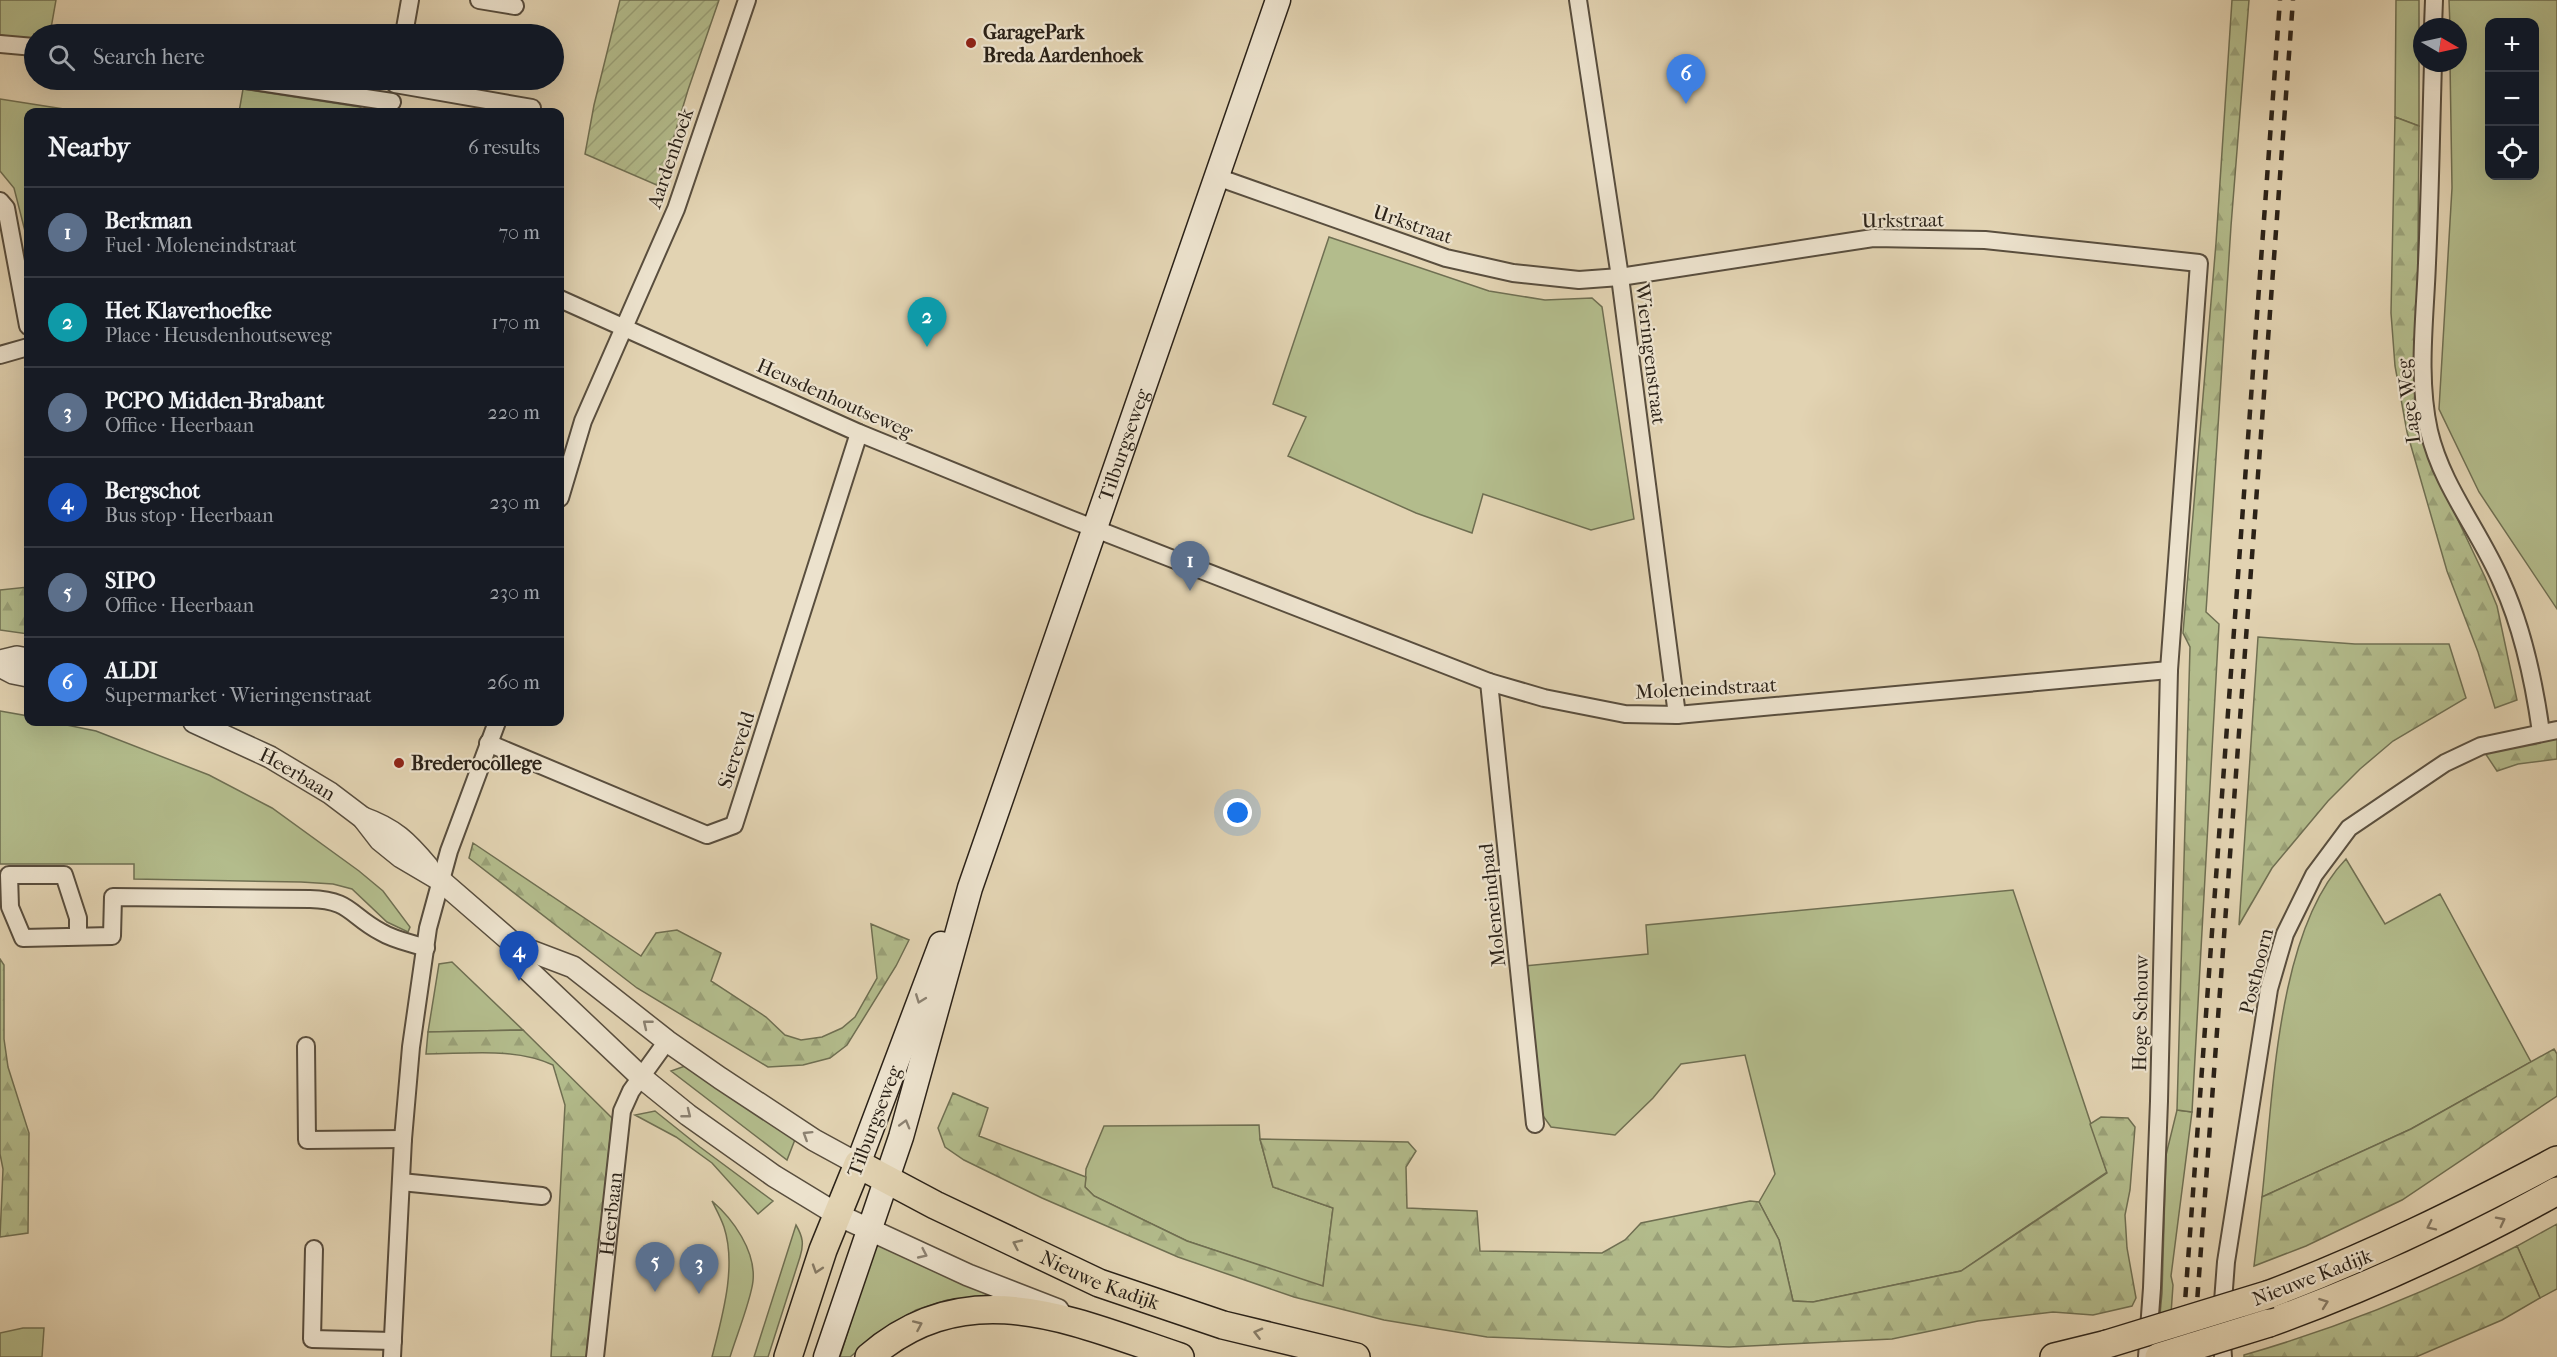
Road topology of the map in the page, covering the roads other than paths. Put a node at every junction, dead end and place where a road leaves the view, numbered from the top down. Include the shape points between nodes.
1 (410, 0) edge
2 (479, 0) edge
3 (747, 0) edge
4 (1278, 0) edge
5 (1578, 0) edge
6 (2434, 0) edge
7 (514, 6) dead end
8 (2433, 18) edge
9 (406, 24) edge
10 (0, 44) edge
11 (24, 46) edge
12 (2433, 72) edge
13 (300, 90) edge
14 (394, 90) edge
15 (437, 90) edge
16 (391, 107) edge
17 (532, 108) dead end
18 (1217, 177) junction
19 (0, 201) edge
20 (1620, 277) junction
21 (564, 301) edge
22 (24, 305) edge
23 (624, 327) junction
24 (24, 348) edge
25 (0, 355) edge
26 (859, 433) junction
27 (564, 485) edge
28 (1096, 530) junction
29 (24, 658) edge
30 (0, 661) edge
31 (0, 666) edge
32 (2169, 670) junction
33 (24, 675) edge
34 (1489, 682) junction
35 (1677, 715) junction
36 (203, 726) edge
37 (495, 726) edge
38 (2549, 731) edge
39 (488, 743) junction
40 (440, 880) junction
41 (970, 888) junction
42 (78, 936) junction
43 (515, 945) junction
44 (426, 948) junction
45 (667, 1041) junction
46 (306, 1046) dead end
47 (641, 1077) junction
48 (1535, 1124) dead end
49 (403, 1139) junction
50 (2557, 1160) edge
51 (858, 1164) junction
52 (888, 1180) junction
53 (401, 1182) junction
54 (2557, 1191) edge
55 (542, 1196) dead end
56 (838, 1215) junction
57 (870, 1229) junction
58 (314, 1249) dead end
59 (1100, 1328) junction
60 (392, 1349) edge
61 (595, 1357) edge
62 (788, 1357) edge
63 (826, 1357) edge
64 (869, 1357) edge
65 (1180, 1357) edge
66 (1356, 1357) edge
67 (2054, 1357) edge
68 (2146, 1357) edge
69 (2159, 1357) edge
70 (2223, 1357) edge

1 - 9 street
2 - 7 street
3 - 23 street, Aardenhoek via 676,208
4 - 18 main road, Tilburgseweg
5 - 20 street, Wieringenstraat
6 - 8 street
10 - 11 street
12 - 38 street, Lage Weg via 2422,372 2429,431 2444,475 2502,583
13 - 16 street
14 - 16 street
15 - 17 street
18 - 20 street, Urkstraat via 1446,258 1513,273 1579,280
18 - 28 main road, Tilburgseweg
19 - 22 street via 6,208
20 - 32 street, Urkstraat via 1872,238 1985,240 2199,263
20 - 35 street, Wieringenstraat
21 - 23 street, Heusdenhoutseweg
23 - 26 street, Heusdenhoutseweg
23 - 27 street, Aardenhoek via 583,421
24 - 25 street
26 - 28 street, Heusdenhoutseweg
26 - 39 street, Siereveld via 734,825 707,835
28 - 34 street, Moleneindstraat
28 - 41 main road, Tilburgseweg
29 - 30 street
31 - 33 street
32 - 35 street, Moleneindstraat
32 - 68 street, Hoge Schouw via 2158,1124
34 - 35 street, Moleneindstraat via 1544,698 1626,714
34 - 48 street, Moleneindpad
36 - 40 street, Heerbaan via 270,757 330,793 363,818 380,840 401,857
37 - 39 street
38 - 70 street, Posthoorn via 2481,746 2445,762 2349,828 2314,875 2284,934 2269,989 2226,1262
39 - 40 street
40 - 43 street, Heerbaan
40 - 44 street
41 -> 51 main road, Tilburgseweg via 941,943
52 -> 41 main road, Tilburgseweg
42 - 42 street via 78,918 64,875 9,875 10,907 23,938
42 - 44 street via 112,936 113,897 327,899 342,903 383,934
45 -> 43 street, Heerbaan via 573,967
43 - 47 street, Heerbaan via 527,969
44 - 49 street via 411,1047
45 - 47 street, Heerbaan
51 -> 45 street, Heerbaan via 767,1110
46 - 49 street via 307,1140
47 -> 56 street, Heerbaan via 774,1176
47 - 61 street, Heerbaan via 622,1111
49 - 53 street
50 -> 67 main road, Nieuwe Kadijk, bridge via 2442,1221 2270,1294
51 - 52 main road, Nieuwe Kadijk
51 - 56 main road, Tilburgseweg
52 - 57 main road, Tilburgseweg
66 -> 52 main road, Nieuwe Kadijk via 1223,1325 1099,1283
53 - 55 street
53 - 60 street
69 -> 54 main road, Nieuwe Kadijk, bridge via 2340,1297 2415,1264
56 - 57 street
56 -> 62 main road, Tilburgseweg
57 -> 59 street via 968,1275
57 - 63 main road, Tilburgseweg
58 - 60 street via 312,1339
64 -> 59 main road via 916,1325 945,1314 976,1309 1019,1310
59 - 65 main road

